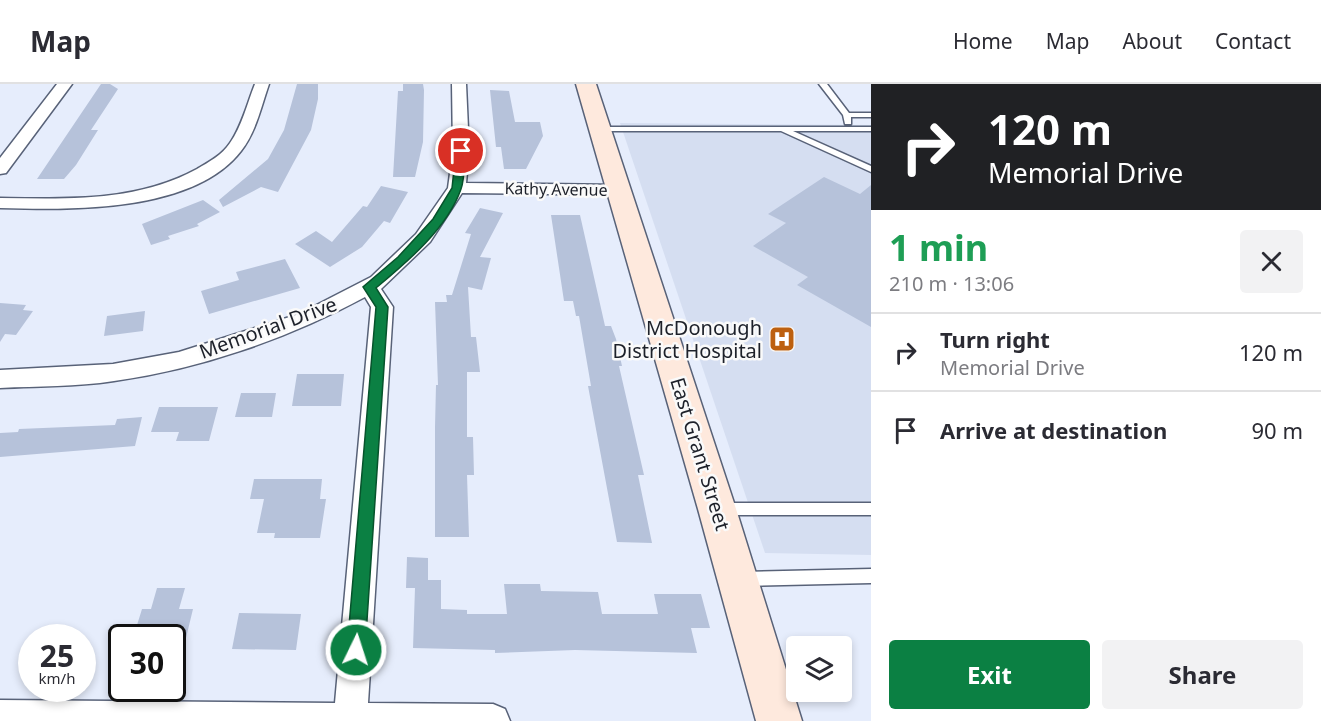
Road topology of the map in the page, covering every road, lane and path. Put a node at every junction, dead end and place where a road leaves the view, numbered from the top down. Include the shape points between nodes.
1 (65, 84) edge
2 (261, 84) edge
3 (459, 84) edge
4 (586, 84) edge
5 (823, 84) edge
6 (846, 115) junction
7 (871, 115) edge
8 (599, 129) junction
9 (781, 129) junction
10 (850, 129) junction
11 (871, 129) edge
12 (0, 169) edge
13 (871, 169) edge
14 (457, 188) junction
15 (620, 190) junction
16 (0, 203) edge
17 (369, 287) junction
18 (0, 379) edge
19 (717, 509) junction
20 (871, 510) edge
21 (871, 576) edge
22 (738, 579) junction
23 (0, 717) edge
24 (350, 719) junction
25 (287, 720) edge
26 (493, 721) edge
27 (778, 721) edge

1 - 12 street
2 - 16 street via 232,152 185,183 115,202
3 - 14 street, Memorial Drive via 461,151
4 - 8 main road, East Grant Street
5 - 6 lane
6 - 7 lane
6 - 10 lane
8 - 9 lane
8 - 15 main road, East Grant Street
9 - 10 lane
9 - 13 lane
10 - 11 lane
14 - 15 street, Kathy Avenue
14 - 17 street, Memorial Drive via 423,238
15 - 19 main road, East Grant Street
17 - 18 street, Memorial Drive via 307,319 180,360 113,373
17 - 24 street via 382,307
19 - 20 lane
19 - 22 main road, East Grant Street
21 - 22 lane
22 - 27 main road, East Grant Street
23 - 25 street
24 - 25 street
24 - 26 street

